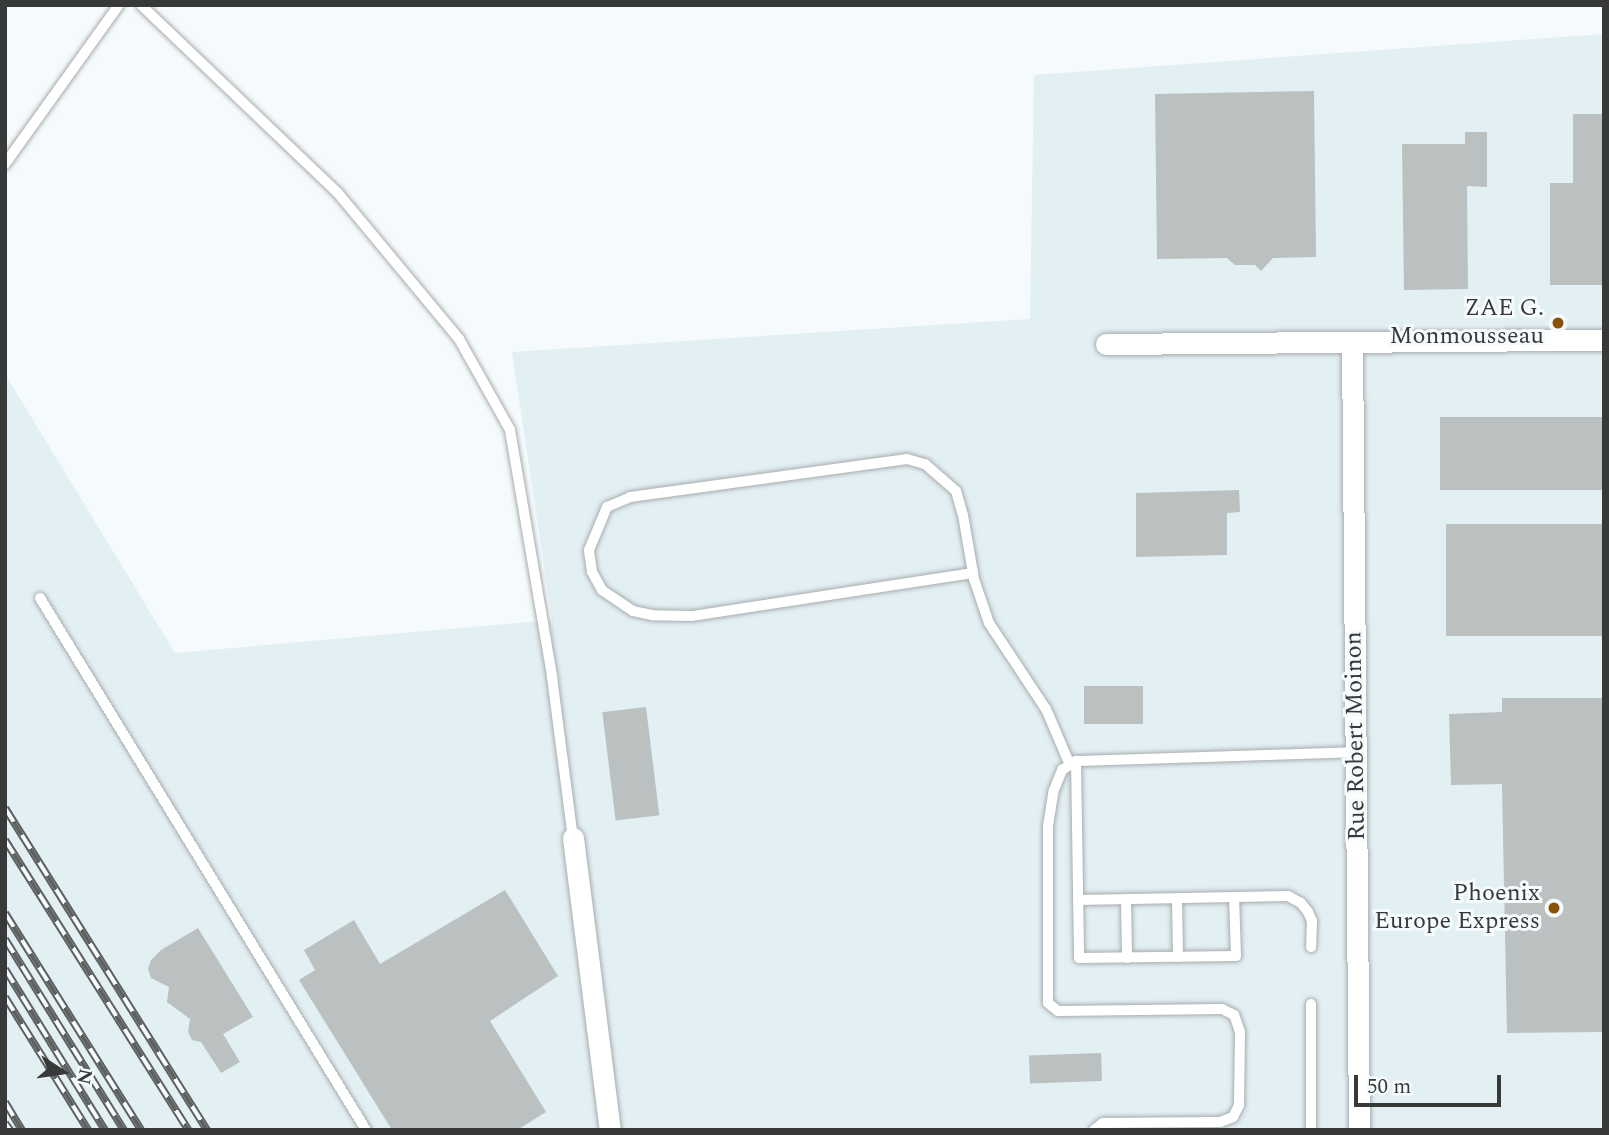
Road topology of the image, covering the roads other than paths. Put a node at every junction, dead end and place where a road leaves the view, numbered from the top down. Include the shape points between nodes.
1 (119, 5) edge
2 (141, 5) edge
3 (5, 164) edge
4 (1604, 340) edge
5 (1352, 342) junction
6 (1106, 344) dead end
7 (973, 573) junction
8 (40, 598) dead end
9 (1356, 752) junction
10 (1073, 763) junction
11 (573, 838) joint
12 (1234, 897) junction
13 (1177, 898) junction
14 (1126, 899) junction
15 (1077, 900) junction
16 (1311, 947) dead end
17 (1178, 957) junction
18 (1128, 958) junction
19 (1311, 1004) dead end
20 (366, 1130) edge
21 (610, 1130) edge
22 (1094, 1130) edge
23 (1311, 1130) edge
24 (1359, 1130) edge

1 - 3 lane
2 - 11 lane via 337,192 459,339 510,430 552,677
4 - 5 street
5 - 6 street
5 - 9 street, Rue Robert Moinon
7 - 7 lane via 956,491 925,464 907,459 629,497 607,507 589,550 592,572 602,590 633,611 652,615 691,616
7 - 10 lane via 989,623 1046,709
8 - 20 lane
9 - 10 lane
9 - 24 street, Rue Robert Moinon
10 - 15 lane
10 - 22 lane via 1062,770 1054,790 1048,827 1048,1003 1058,1011 1222,1009 1234,1015 1240,1032 1239,1105 1233,1117 1220,1122 1103,1123
11 - 21 street
12 - 13 lane
12 - 16 lane via 1288,896 1301,902 1312,922
12 - 17 lane via 1236,956
13 - 14 lane
13 - 17 lane
14 - 15 lane
14 - 18 lane
15 - 18 lane via 1079,958
17 - 18 lane
19 - 23 lane

